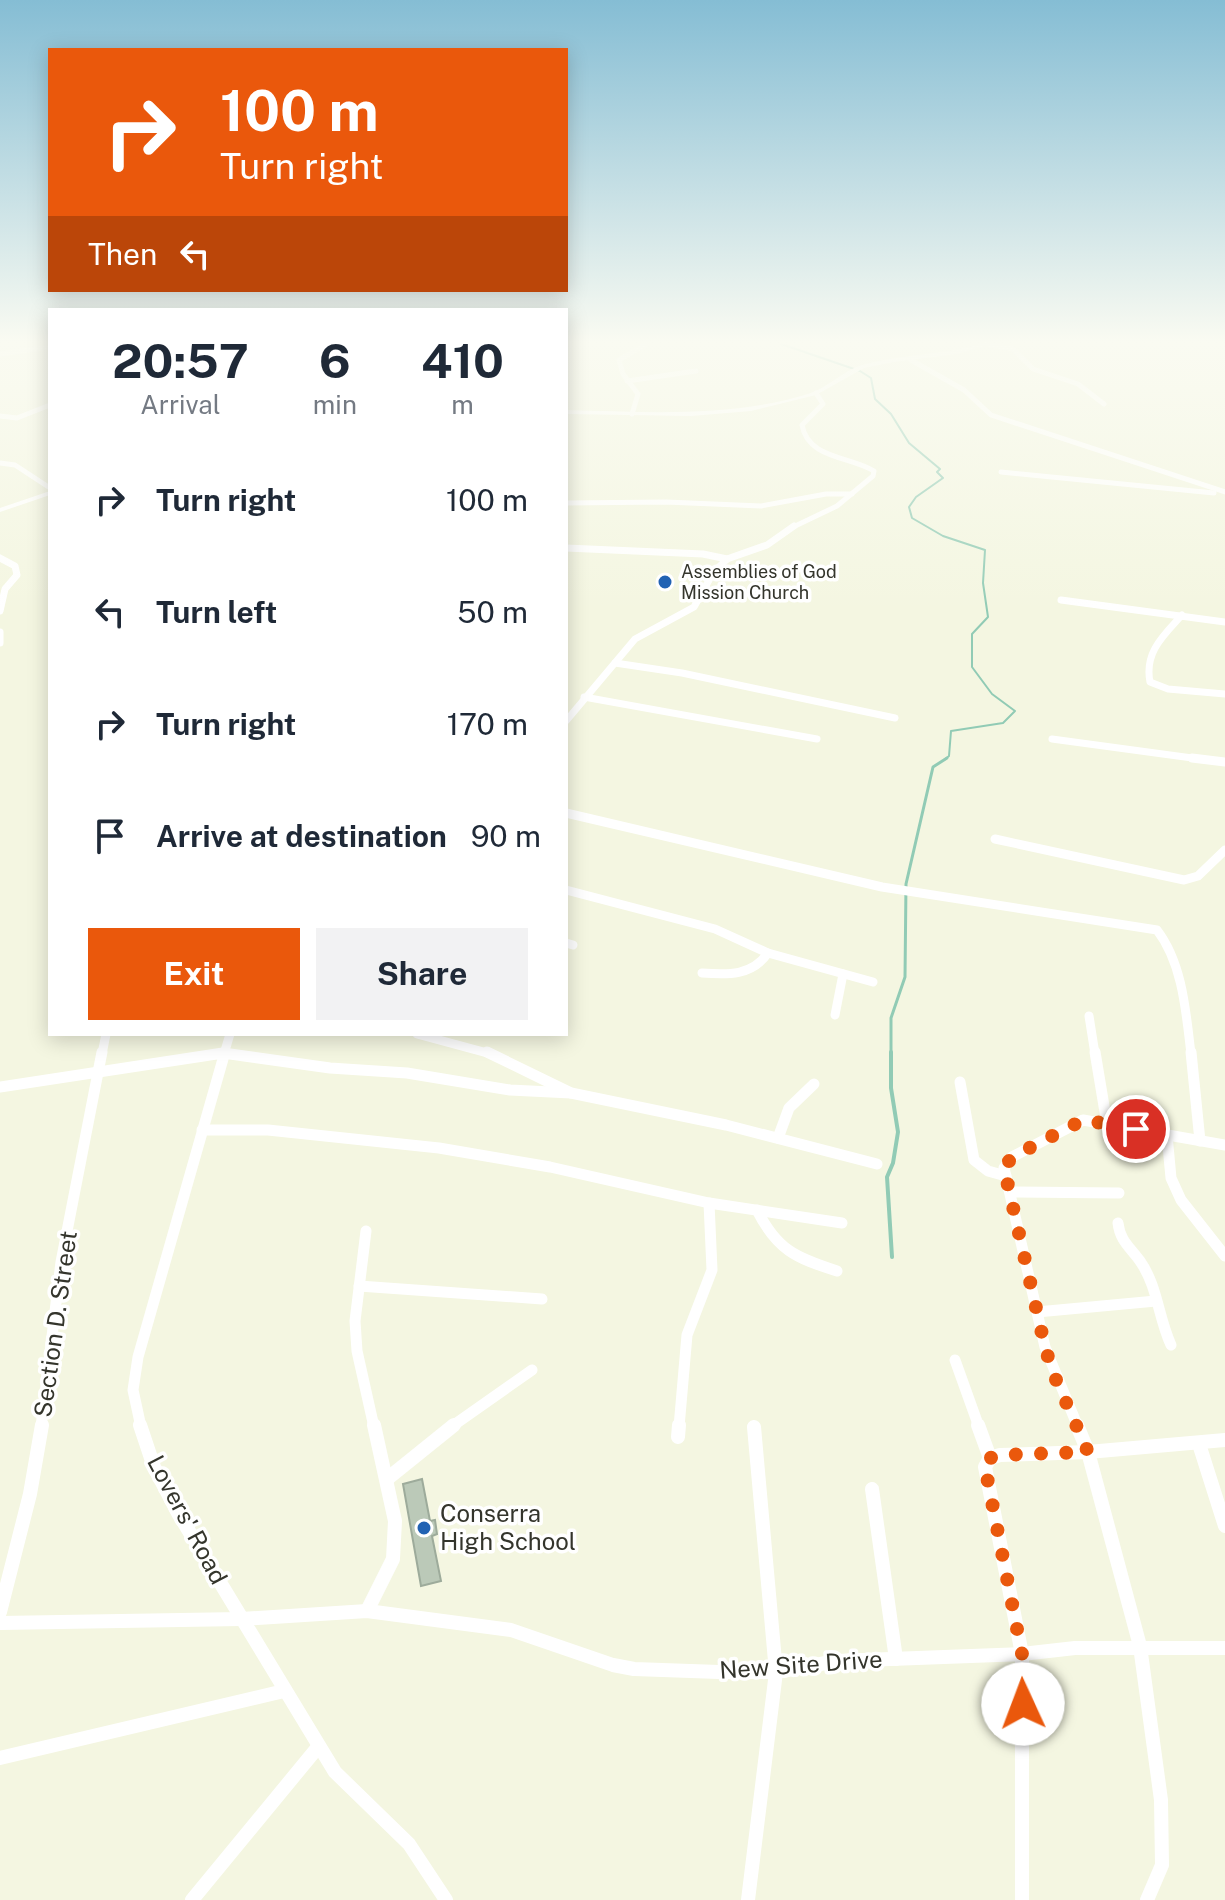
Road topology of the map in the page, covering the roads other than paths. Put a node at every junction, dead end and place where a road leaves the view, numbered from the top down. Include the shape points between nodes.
1 (803, 433) edge
2 (1044, 433) edge
3 (0, 463) edge
4 (1001, 472) dead end
5 (48, 490) edge
6 (48, 492) edge
7 (1225, 493) edge
8 (852, 494) junction
9 (568, 503) edge
10 (0, 510) edge
11 (568, 548) edge
12 (0, 558) edge
13 (727, 559) junction
14 (1061, 600) dead end
15 (0, 611) edge
16 (1182, 615) junction
17 (1225, 622) edge
18 (0, 632) edge
19 (0, 643) edge
20 (615, 663) junction
21 (1225, 694) edge
22 (584, 697) junction
23 (568, 718) edge
24 (895, 718) dead end
25 (817, 739) dead end
26 (1052, 739) dead end
27 (1225, 762) edge
28 (568, 813) edge
29 (995, 839) dead end
30 (1225, 850) edge
31 (568, 891) edge
32 (768, 953) junction
33 (702, 973) dead end
34 (843, 974) junction
35 (873, 982) dead end
36 (835, 1015) dead end
37 (1089, 1016) dead end
38 (106, 1036) edge
39 (229, 1036) edge
40 (425, 1036) edge
41 (223, 1053) junction
42 (99, 1070) junction
43 (960, 1082) dead end
44 (814, 1084) dead end
45 (0, 1087) edge
46 (571, 1093) junction
47 (1107, 1124) junction
48 (202, 1130) junction
49 (1167, 1135) junction
50 (778, 1138) junction
51 (1200, 1141) junction
52 (1225, 1145) edge
53 (877, 1164) dead end
54 (1006, 1176) junction
55 (1012, 1192) junction
56 (1119, 1193) dead end
57 (709, 1203) junction
58 (757, 1210) junction
59 (842, 1223) dead end
60 (1118, 1223) dead end
61 (366, 1231) dead end
62 (1225, 1256) edge
63 (837, 1271) dead end
64 (359, 1286) junction
65 (542, 1299) dead end
66 (1156, 1301) junction
67 (1037, 1312) junction
68 (1171, 1345) dead end
69 (955, 1360) dead end
70 (532, 1370) dead end
71 (754, 1427) dead end
72 (678, 1437) dead end
73 (1225, 1440) edge
74 (1199, 1444) junction
75 (1088, 1452) junction
76 (990, 1458) junction
77 (387, 1479) junction
78 (872, 1489) dead end
79 (1225, 1526) edge
80 (367, 1611) junction
81 (0, 1612) edge
82 (241, 1619) junction
83 (0, 1623) edge
84 (1140, 1646) junction
85 (1225, 1648) edge
86 (1022, 1654) junction
87 (896, 1659) junction
88 (776, 1672) junction
89 (284, 1691) junction
90 (318, 1747) junction
91 (0, 1758) edge
92 (192, 1900) edge
93 (446, 1900) edge
94 (748, 1900) edge
95 (1022, 1900) edge
96 (1147, 1900) edge

1 - 8 street via 824,453 874,471
2 - 7 street
3 - 5 street via 15,465
4 - 7 street
6 - 10 street
8 - 9 street via 761,506
8 - 13 street via 772,542
11 - 13 street
12 - 15 street via 15,566 17,575 5,589
13 - 20 street via 694,607 641,634
14 - 16 street
16 - 17 street
16 - 21 street via 1151,652 1150,682 1168,689
18 - 19 street
20 - 22 street
20 - 24 street
22 - 23 street
22 - 25 street
26 - 27 street
28 - 51 street via 882,887 1157,930 1172,947 1181,983
29 - 30 street via 1184,880 1198,876
31 - 32 street via 715,929
32 - 33 street via 758,967 733,976
32 - 34 street
34 - 35 street
34 - 36 street
37 - 47 street
38 - 42 street, Section D. Street
39 - 41 street, Lovers' Road
40 - 46 street via 485,1051
41 - 42 street
41 - 46 street
41 - 48 street, Lovers' Road
42 - 45 street
42 - 81 street, Section D. Street via 61,1262 49,1383 30,1494
43 - 54 street via 974,1160
44 - 50 street via 789,1108
46 - 50 street
47 - 49 street
47 - 54 street via 1083,1120 1065,1128 1012,1157 1006,1162
48 - 57 street via 268,1130 439,1148
48 - 82 street, Lovers' Road via 133,1390 154,1467
49 - 51 street
49 - 62 street via 1171,1178 1181,1200
50 - 53 street
51 - 52 street
54 - 55 street
55 - 56 street
55 - 67 street
57 - 58 street
57 - 72 street via 712,1270 687,1335
58 - 59 street
58 - 63 street via 770,1238 797,1258
60 - 66 street via 1120,1238 1155,1287
61 - 64 street
64 - 65 street
64 - 77 street via 357,1351
66 - 67 street
66 - 68 street
67 - 75 street via 1053,1373
69 - 76 street
70 - 77 street
71 - 88 street
73 - 74 street
74 - 75 street
74 - 79 street
75 - 76 street
75 - 84 street
76 - 86 street via 986,1483
77 - 80 street via 395,1521 393,1559
78 - 87 street
80 - 82 street, New Site Drive
80 - 88 street, New Site Drive via 511,1630 634,1669
82 - 83 street, New Site Drive
82 - 89 street, Lovers' Road
84 - 85 street, New Site Drive
84 - 86 street, New Site Drive
84 - 96 street via 1161,1800 1162,1865
86 - 87 street, New Site Drive
86 - 95 street
87 - 88 street, New Site Drive via 837,1661
88 - 94 street
89 - 90 street, Lovers' Road
89 - 91 street
90 - 92 street
90 - 93 street, Lovers' Road via 355,1794 409,1844

